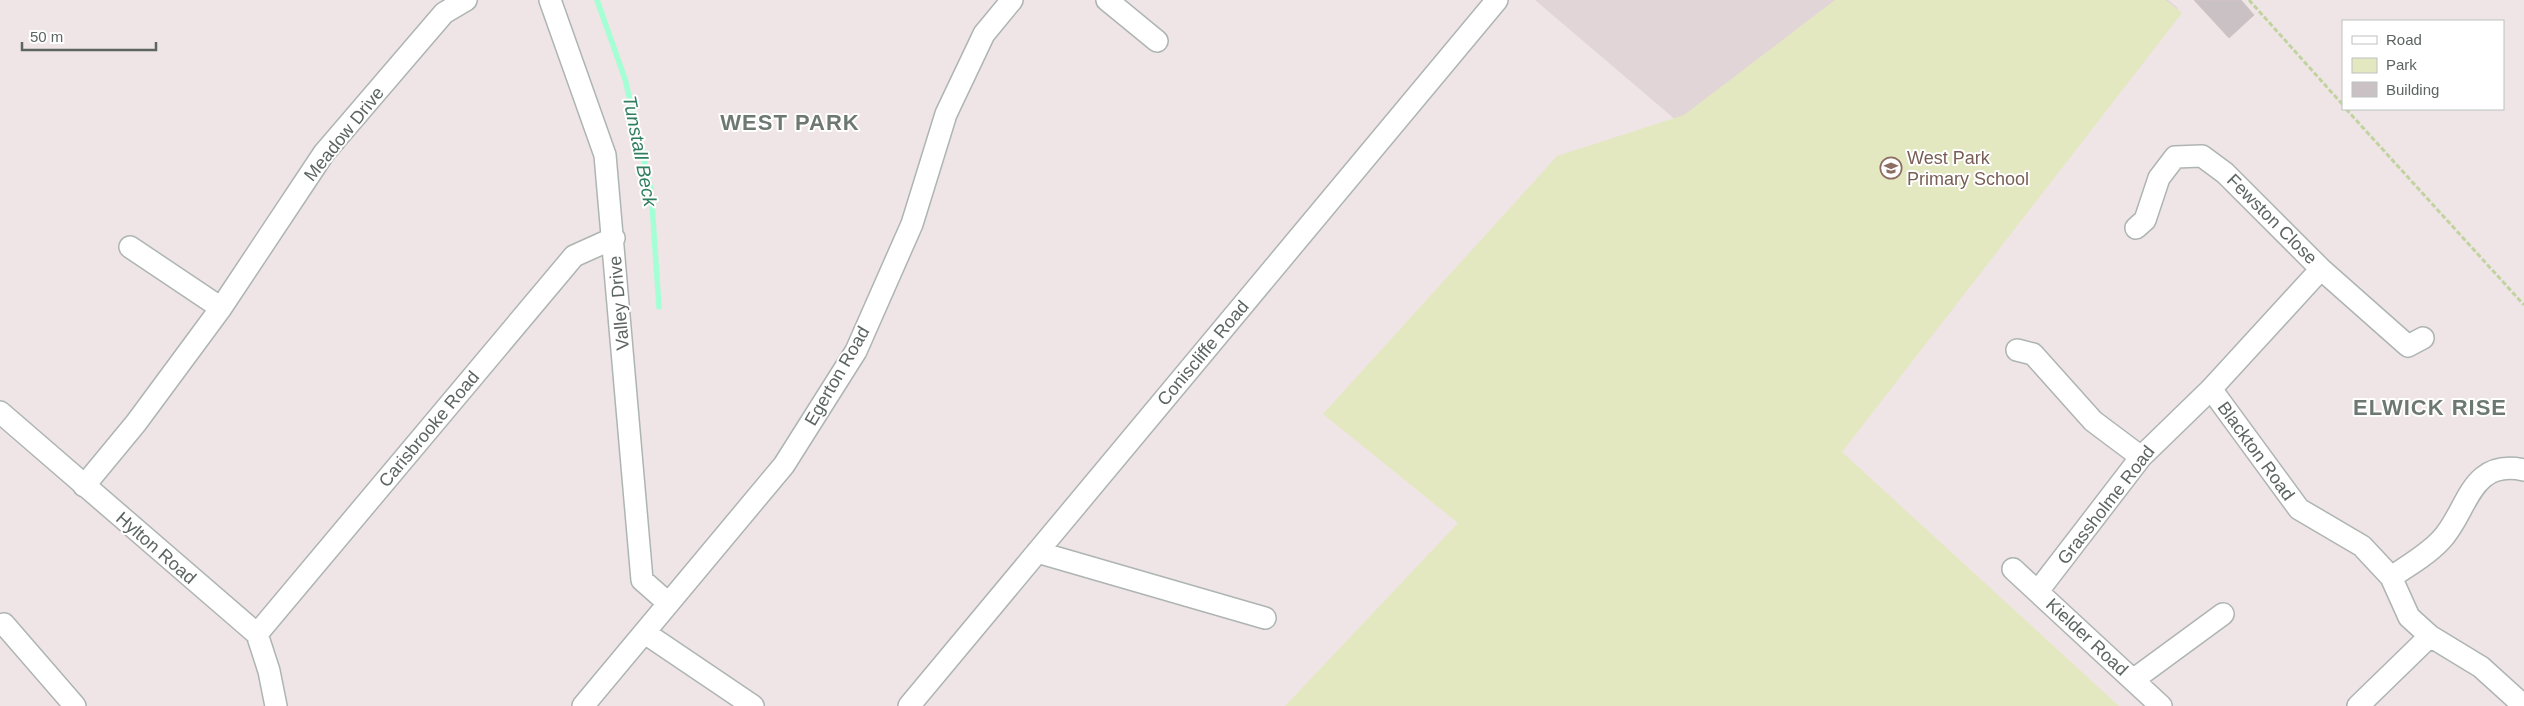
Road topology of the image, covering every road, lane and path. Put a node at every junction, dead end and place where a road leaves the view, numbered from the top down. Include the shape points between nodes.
1 (466, 0) edge
2 (550, 0) edge
3 (1012, 0) edge
4 (1106, 0) edge
5 (1498, 0) edge
6 (2249, 0) edge
7 (1157, 41) dead end
8 (2342, 104) edge
9 (2347, 110) edge
10 (2136, 228) dead end
11 (614, 238) junction
12 (130, 247) dead end
13 (2322, 269) junction
14 (2524, 305) edge
15 (221, 308) junction
16 (2423, 338) dead end
17 (2017, 350) dead end
18 (2211, 389) junction
19 (0, 412) edge
20 (2141, 457) junction
21 (2524, 470) edge
22 (84, 486) junction
23 (1037, 552) junction
24 (2013, 569) dead end
25 (2391, 577) junction
26 (2038, 592) junction
27 (668, 603) junction
28 (2223, 614) dead end
29 (1265, 618) dead end
30 (4, 624) dead end
31 (645, 633) junction
32 (257, 634) junction
33 (2430, 636) junction
34 (2132, 680) junction
35 (75, 706) edge
36 (276, 706) edge
37 (583, 706) edge
38 (753, 706) edge
39 (910, 706) edge
40 (2161, 706) edge
41 (2358, 706) edge
42 (2524, 706) edge

1 - 15 street, Meadow Drive via 444,13 324,153
2 - 11 street, Valley Drive via 606,156
3 - 27 street, Egerton Road via 984,34 946,114 912,224 856,351 784,465
4 - 7 street
5 - 23 street, Coniscliffe Road
6 - 8 path
9 - 14 path
10 - 13 street, Fewston Close via 2145,220 2159,178 2175,158 2202,156 2225,172
11 - 27 street, Valley Drive via 642,580
11 - 32 street, Carisbrooke Road via 574,256
12 - 15 street
13 - 16 street, Fewston Close via 2408,346
13 - 18 street, Grassholme Road
15 - 22 street, Meadow Drive via 136,423
17 - 20 street via 2033,354 2093,421
18 - 20 street, Grassholme Road
18 - 25 street, Blackton Road via 2299,509 2362,546
19 - 22 street, Hylton Road
20 - 26 street, Grassholme Road
21 - 25 street via 2505,468 2480,479 2442,540
22 - 32 street, Hylton Road
23 - 29 street
23 - 39 street, Coniscliffe Road
24 - 26 street, Kielder Road
25 - 33 street, Blackton Road via 2409,617
26 - 34 street, Kielder Road
27 - 31 street, Egerton Road
28 - 34 street
30 - 35 street
31 - 37 street, Egerton Road
31 - 38 street
32 - 36 street
33 - 41 street
33 - 42 street, Blackton Road via 2481,666
34 - 40 street, Kielder Road

